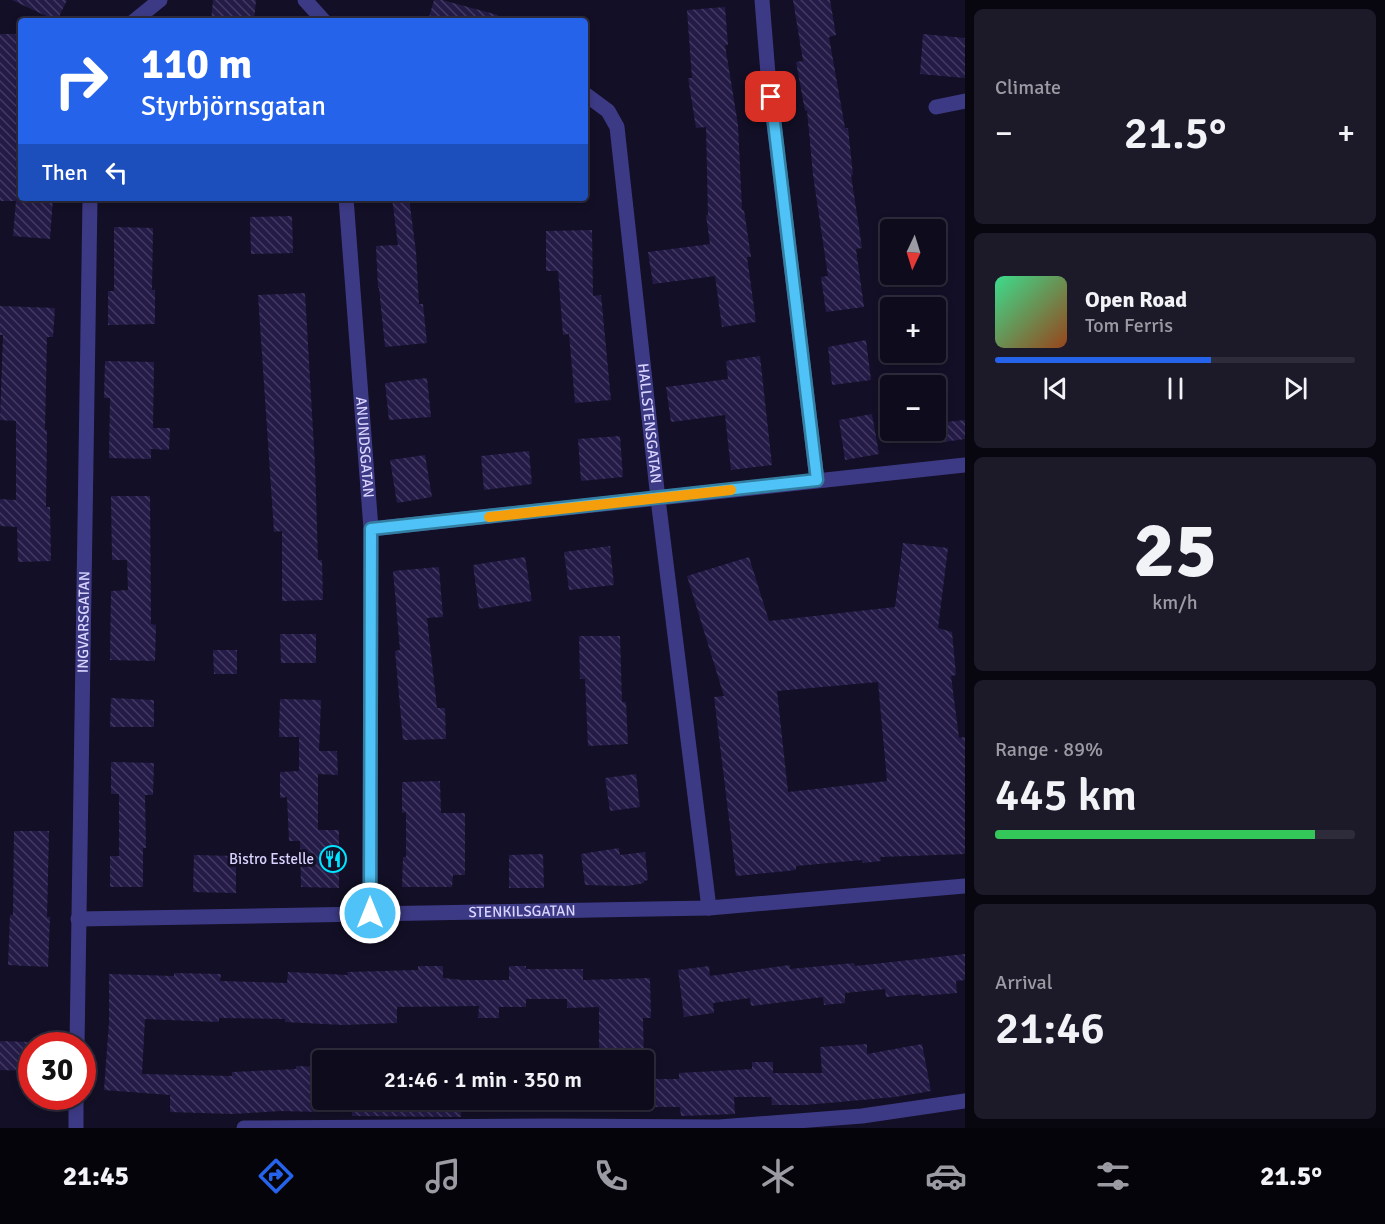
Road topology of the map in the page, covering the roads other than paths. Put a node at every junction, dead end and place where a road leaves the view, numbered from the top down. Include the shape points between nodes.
1 (160, 0) edge
2 (305, 0) edge
3 (762, 0) edge
4 (138, 18) edge
5 (321, 18) edge
6 (588, 96) edge
7 (965, 100) edge
8 (936, 107) dead end
9 (90, 201) edge
10 (346, 201) edge
11 (965, 465) edge
12 (817, 480) junction
13 (658, 499) junction
14 (371, 529) junction
15 (965, 886) edge
16 (709, 908) junction
17 (370, 913) junction
18 (78, 919) junction
19 (77, 1032) edge
20 (965, 1101) edge
21 (76, 1110) edge
22 (76, 1128) edge
23 (244, 1128) edge

1 - 4 street
2 - 5 street
3 - 12 street
6 - 13 street, HALLSTENSGATAN via 608,111 617,126
7 - 8 street
9 - 18 street, INGVARSGATAN
10 - 14 street, ANUNDSGATAN
11 - 12 street
12 - 13 street
13 - 14 street
13 - 16 street, HALLSTENSGATAN
14 - 17 street, ANUNDSGATAN
15 - 16 street, STENKILSGATAN
16 - 17 street, STENKILSGATAN
17 - 18 street, STENKILSGATAN
18 - 19 street, INGVARSGATAN
20 - 23 street via 862,1116 719,1127
21 - 22 street

